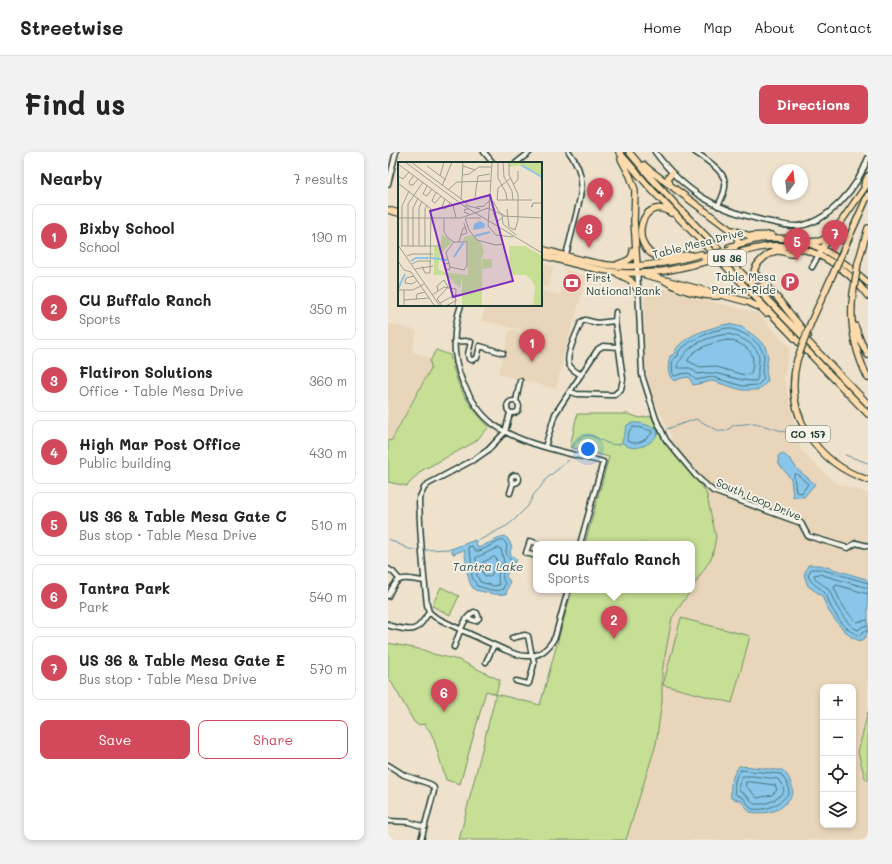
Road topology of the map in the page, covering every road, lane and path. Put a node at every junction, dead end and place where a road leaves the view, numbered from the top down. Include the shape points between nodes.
1 (396, 152) edge
2 (484, 152) edge
3 (530, 152) edge
4 (569, 152) edge
5 (618, 152) edge
6 (631, 152) edge
7 (654, 152) edge
8 (695, 152) edge
9 (868, 158) edge
10 (492, 162) edge
11 (517, 162) edge
12 (672, 173) junction
13 (868, 176) edge
14 (868, 183) edge
15 (388, 184) edge
16 (670, 185) junction
17 (868, 195) edge
18 (718, 206) junction
19 (851, 208) junction
20 (388, 210) edge
21 (398, 213) edge
22 (680, 219) junction
23 (868, 228) edge
24 (729, 229) junction
25 (832, 234) junction
26 (634, 236) junction
27 (785, 238) junction
28 (806, 242) junction
29 (737, 245) junction
30 (781, 246) junction
31 (542, 249) edge
32 (822, 249) junction
33 (732, 250) junction
34 (542, 254) edge
35 (819, 255) junction
36 (702, 257) junction
37 (565, 258) junction
38 (613, 265) junction
39 (637, 266) junction
40 (812, 267) dead end
41 (612, 272) junction
42 (638, 273) junction
43 (868, 283) edge
44 (638, 290) junction
45 (853, 294) junction
46 (868, 296) edge
47 (461, 306) edge
48 (616, 312) dead end
49 (615, 321) junction
50 (788, 331) junction
51 (454, 342) junction
52 (471, 342) junction
53 (480, 346) junction
54 (619, 347) junction
55 (503, 353) dead end
56 (868, 355) edge
57 (827, 361) junction
58 (581, 374) junction
59 (868, 378) edge
60 (520, 381) dead end
61 (571, 392) junction
62 (516, 401) junction
63 (868, 404) edge
64 (510, 413) junction
65 (868, 414) edge
66 (505, 432) junction
67 (545, 447) junction
68 (868, 480) edge
69 (513, 483) dead end
70 (510, 493) dead end
71 (581, 541) edge
72 (533, 542) edge
73 (868, 546) edge
74 (533, 555) edge
75 (388, 570) edge
76 (400, 580) junction
77 (424, 580) junction
78 (567, 593) edge
79 (388, 596) edge
80 (429, 612) junction
81 (467, 618) dead end
82 (388, 624) edge
83 (461, 629) junction
84 (512, 638) dead end
85 (494, 645) junction
86 (454, 647) dead end
87 (532, 656) junction
88 (486, 662) dead end
89 (516, 681) dead end
90 (388, 765) edge
91 (388, 821) edge
92 (425, 827) junction
93 (421, 840) edge

1 - 15 street
2 - 10 street
3 - 11 street
4 - 37 street via 580,171 582,190
5 - 22 highway, US 36
5 - 26 highway via 635,190
6 - 16 highway
6 - 57 highway, US 36 via 673,201
7 - 12 street
8 - 18 street via 721,172 724,178 725,190
9 - 18 street via 858,181 845,198 823,216 805,224 789,226
12 - 16 highway via 668,178
12 - 18 street via 693,191
13 - 19 highway
14 - 19 highway
16 - 24 highway
17 - 68 highway, CO 157, bridge via 811,322 797,360 793,380 795,400 809,436 832,462
19 - 25 highway
20 - 21 highway
22 - 36 highway via 664,209 651,211 641,225 642,243 648,251 659,258 686,254
22 - 50 highway, US 36
23 - 45 highway, bridge
24 - 27 highway via 746,236 772,234
24 - 29 highway via 736,235
25 - 28 highway via 820,241
25 - 32 highway
26 - 38 highway via 631,258
26 - 39 highway
27 - 28 highway, Table Mesa Drive
27 - 29 highway, Table Mesa Drive
28 - 32 highway, Table Mesa Drive
29 - 33 highway, Table Mesa Drive
30 - 33 highway, Table Mesa Drive
30 - 35 highway, Table Mesa Drive via 802,248
30 - 57 highway via 791,254 781,251 770,254 756,267 755,274 788,310
31 - 37 highway, Table Mesa Drive
32 - 35 street
32 - 43 highway, Table Mesa Drive via 839,258
33 - 36 highway, Table Mesa Drive, bridge
33 - 36 highway, Table Mesa Drive, bridge
34 - 37 highway, Table Mesa Drive
35 - 40 street
35 - 46 highway, Table Mesa Drive via 851,278
36 - 39 highway, Table Mesa Drive
36 - 42 highway, Table Mesa Drive via 685,267
37 - 38 highway, Table Mesa Drive
37 - 41 highway, Table Mesa Drive
38 - 39 highway, Table Mesa Drive
39 - 42 street, South Loop Drive
41 - 42 highway, Table Mesa Drive
41 - 44 highway via 630,280
42 - 44 street, South Loop Drive
42 - 50 highway via 660,278 672,286 708,296 748,302 761,308
44 - 73 street, South Loop Drive via 642,375 656,420 666,440 692,471 713,490 800,524 808,536 848,548 856,543
45 - 56 highway via 856,330
45 - 59 highway via 852,330
47 - 51 street
48 - 49 street
49 - 54 street
49 - 58 street via 581,322 568,360 571,368
50 - 65 highway, US 36
51 - 52 street
51 - 66 street via 460,376 474,403 486,418
52 - 53 street
52 - 53 street via 469,359 476,358
53 - 55 street
54 - 58 street via 600,347
54 - 61 street via 623,379 618,392 610,395
57 - 63 highway, US 36
58 - 61 street
60 - 62 street
61 - 67 street via 552,420
62 - 64 street via 510,401 508,404 507,409
62 - 64 street via 519,410
64 - 66 street
66 - 67 street
66 - 77 street via 480,456 428,484 421,493 419,499
67 - 71 street via 603,462
69 - 70 street
72 - 74 street via 530,541 526,553
75 - 76 street
76 - 77 street
76 - 79 street via 393,584
77 - 80 street
78 - 87 street via 555,637 541,653
80 - 82 street via 416,629 410,630
80 - 83 street
81 - 83 street
83 - 85 street
83 - 86 street
84 - 87 street via 528,636
85 - 87 street via 520,656
85 - 88 street
87 - 89 street via 534,664 529,683
90 - 92 street via 434,788
91 - 92 street via 408,822
92 - 93 street

